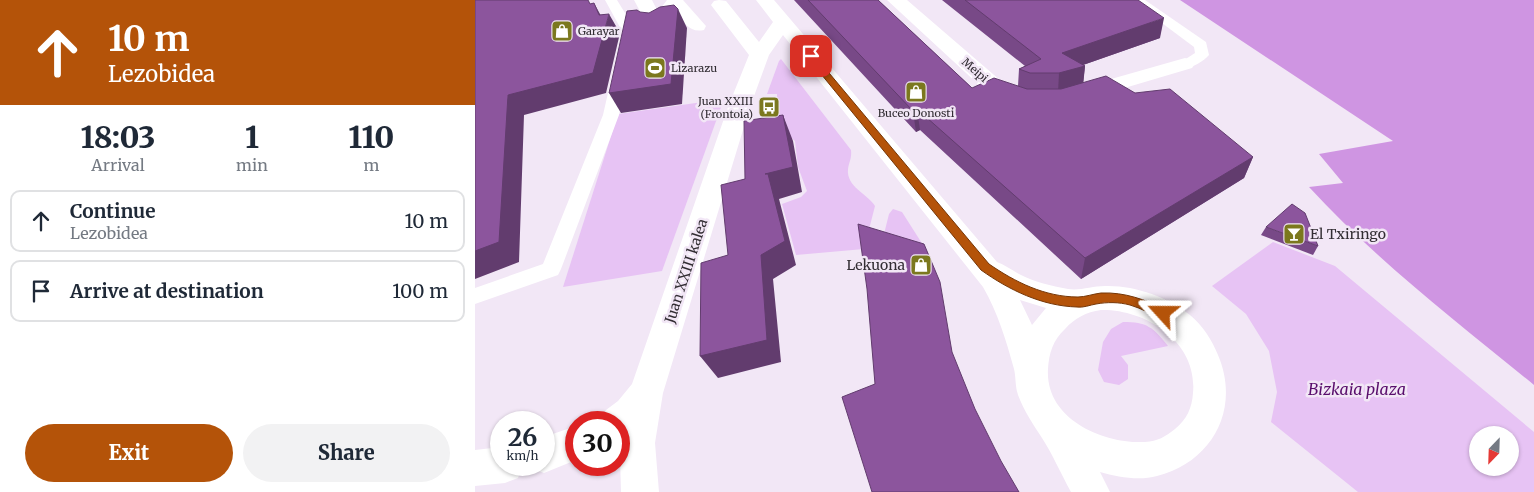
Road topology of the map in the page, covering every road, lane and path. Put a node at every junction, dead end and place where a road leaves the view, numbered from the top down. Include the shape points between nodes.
1 (611, 0) edge
2 (643, 0) edge
3 (896, 0) edge
4 (1137, 0) edge
5 (676, 1) edge
6 (715, 3) edge
7 (756, 5) edge
8 (783, 22) junction
9 (697, 26) dead end
10 (803, 46) junction
11 (759, 55) junction
12 (1185, 64) joint
13 (1068, 99) edge
14 (1038, 103) edge
15 (985, 267) junction
16 (477, 296) dead end
17 (1079, 303) junction
18 (1031, 368) junction
19 (646, 393) junction
20 (630, 413) edge
21 (1053, 425) junction
22 (640, 492) edge
23 (1091, 492) edge

1 - 16 lane via 629,31 611,115 551,270
2 - 5 street via 657,26
3 - 14 street, Meipi via 1000,92 1017,100
4 - 12 lane via 1201,45 1203,55
5 - 9 street
6 - 7 street via 731,10
6 - 11 street
7 - 8 street
8 - 10 street
8 - 11 street, Juan XXIII kalea
10 - 11 street via 780,43
10 - 15 street
11 - 19 street, Juan XXIII kalea
12 - 13 street
15 - 17 street via 1028,292
15 - 18 street via 1013,314
17 - 18 street via 1059,313 1044,328 1035,346
17 - 21 street via 1096,299 1133,300 1172,318 1188,332 1209,369 1211,390 1208,410 1200,429 1181,446 1157,458 1129,460 1101,455 1074,443
18 - 21 street via 1040,406
19 - 20 street
19 - 22 street, Juan XXIII kalea via 637,443
21 - 23 street

